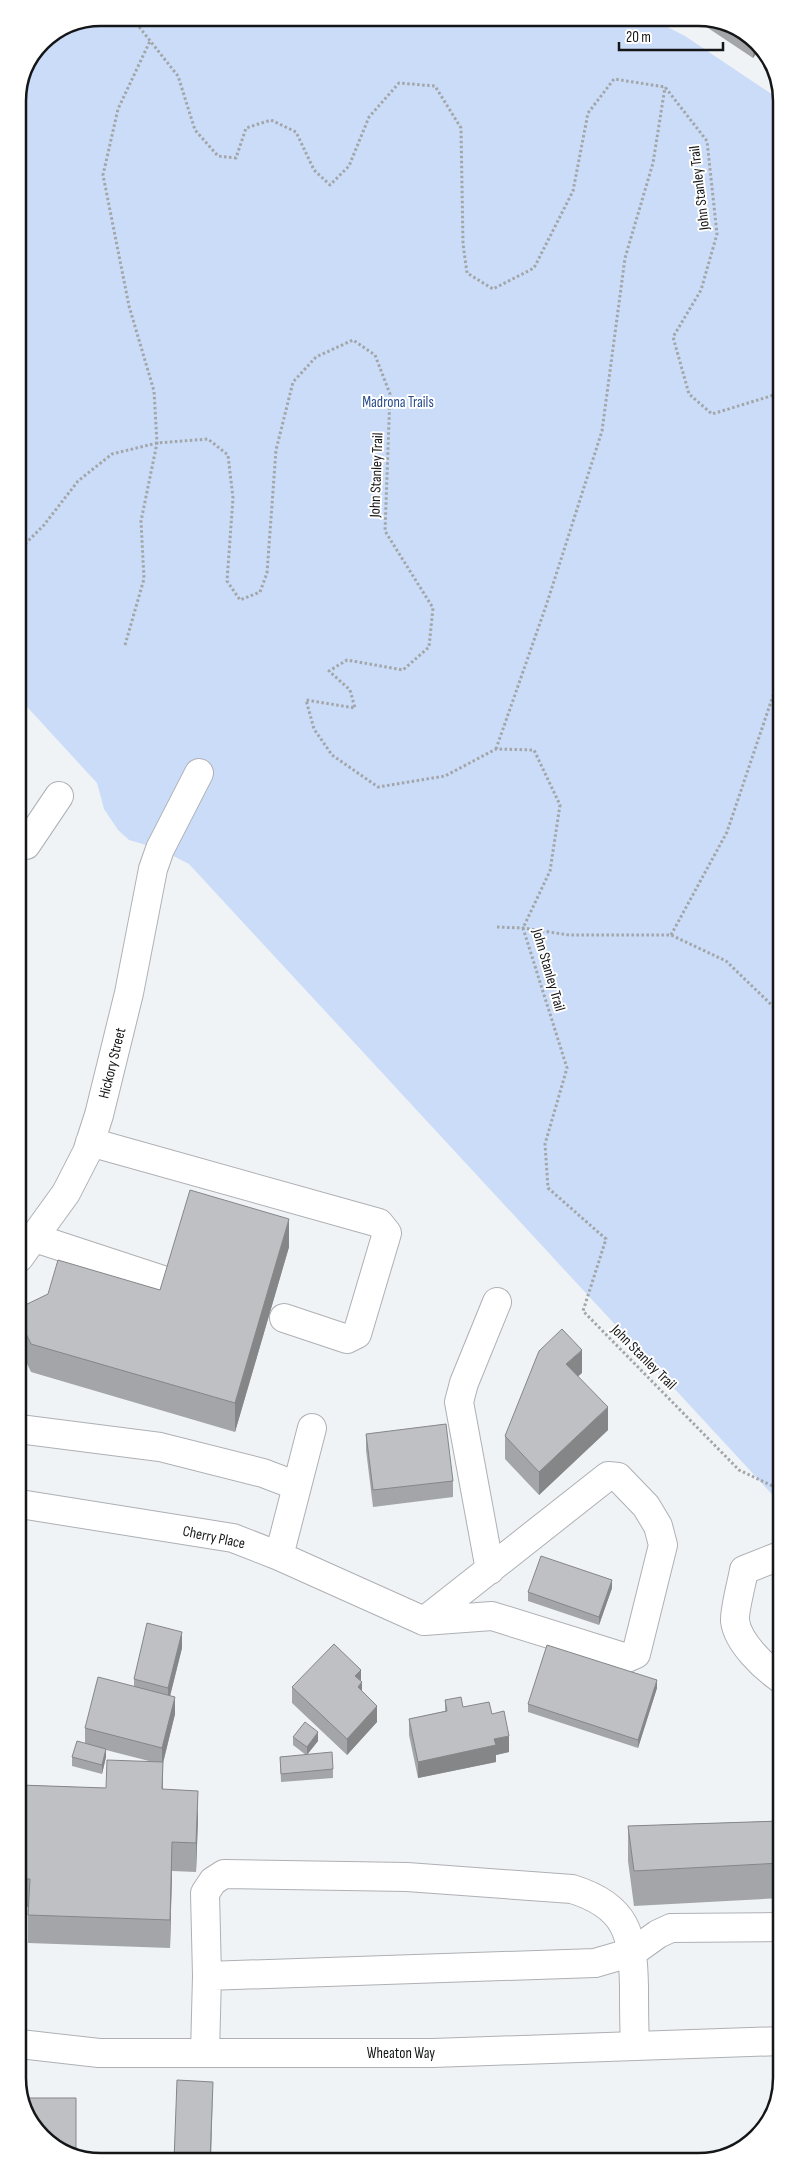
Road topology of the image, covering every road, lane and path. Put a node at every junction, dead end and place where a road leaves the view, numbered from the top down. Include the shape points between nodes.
1 (138, 26) edge
2 (150, 42) junction
3 (665, 86) junction
4 (773, 395) edge
5 (157, 443) junction
6 (26, 542) edge
7 (125, 645) dead end
8 (773, 698) edge
9 (496, 749) junction
10 (199, 773) dead end
11 (59, 796) dead end
12 (26, 845) edge
13 (496, 927) dead end
14 (523, 928) junction
15 (671, 935) junction
16 (773, 1006) edge
17 (90, 1142) junction
18 (27, 1248) edge
19 (178, 1285) edge
20 (497, 1302) dead end
21 (284, 1318) dead end
22 (312, 1428) dead end
23 (26, 1430) edge
24 (297, 1486) junction
25 (773, 1486) edge
26 (26, 1505) edge
27 (279, 1556) junction
28 (773, 1559) edge
29 (490, 1570) junction
30 (424, 1621) junction
31 (773, 1673) edge
32 (773, 1926) edge
33 (633, 1952) junction
34 (207, 1976) junction
35 (773, 2041) edge
36 (26, 2045) edge
37 (635, 2045) junction
38 (205, 2053) junction

1 - 2 path
2 - 3 path via 178,76 195,130 218,156 236,158 246,128 270,120 296,132 314,170 330,184 348,166 370,117 399,83 435,86 461,128 463,244 467,273 493,289 534,268 573,191 588,113 614,79
2 - 5 path via 118,109 103,175 129,306 154,392
3 - 4 path, John Stanley Trail via 707,141 716,234 701,290 673,337 688,394 712,414
3 - 9 path via 653,162 625,258 602,430
5 - 6 path, John Stanley Trail via 112,454 78,481 44,525
5 - 7 path via 140,521 144,579
5 - 9 path, John Stanley Trail via 208,439 228,455 233,498 227,581 240,600 260,592 268,573 276,450 292,382 316,357 353,340 374,355 390,394 385,531 433,608 429,647 403,670 348,660 329,671 350,690 356,708 306,700 314,729 332,755 378,787 445,776
8 - 15 path via 727,832
9 - 14 path, John Stanley Trail via 534,750 560,805 550,871
10 - 17 street, Hickory Street via 153,869 129,993
11 - 12 street
13 - 14 path
14 - 15 path via 569,935
14 - 25 path, John Stanley Trail via 567,1068 546,1144 548,1188 606,1239 583,1311 739,1470
15 - 16 path via 726,961
17 - 18 street, Hickory Street via 66,1193
17 - 21 street via 379,1223 387,1232 357,1334 348,1339
18 - 19 street
20 - 29 street via 464,1383 460,1402
22 - 24 street
23 - 24 street via 160,1447 263,1473
24 - 27 street
26 - 27 street, Cherry Place via 232,1538
27 - 30 street, Cherry Place
28 - 31 street via 744,1570 735,1621 745,1642
29 - 30 street
29 - 30 street via 608,1476 618,1478 646,1506 658,1526 663,1545 636,1654 627,1658 492,1616
32 - 33 street via 671,1928
33 - 34 street via 580,1965
33 - 34 street via 623,1923 608,1907 591,1894 572,1888 407,1877 224,1874 213,1881 205,1894
33 - 37 street
34 - 38 street
35 - 37 street, Wheaton Way
36 - 38 street, Wheaton Way via 99,2053
37 - 38 street, Wheaton Way via 433,2053

